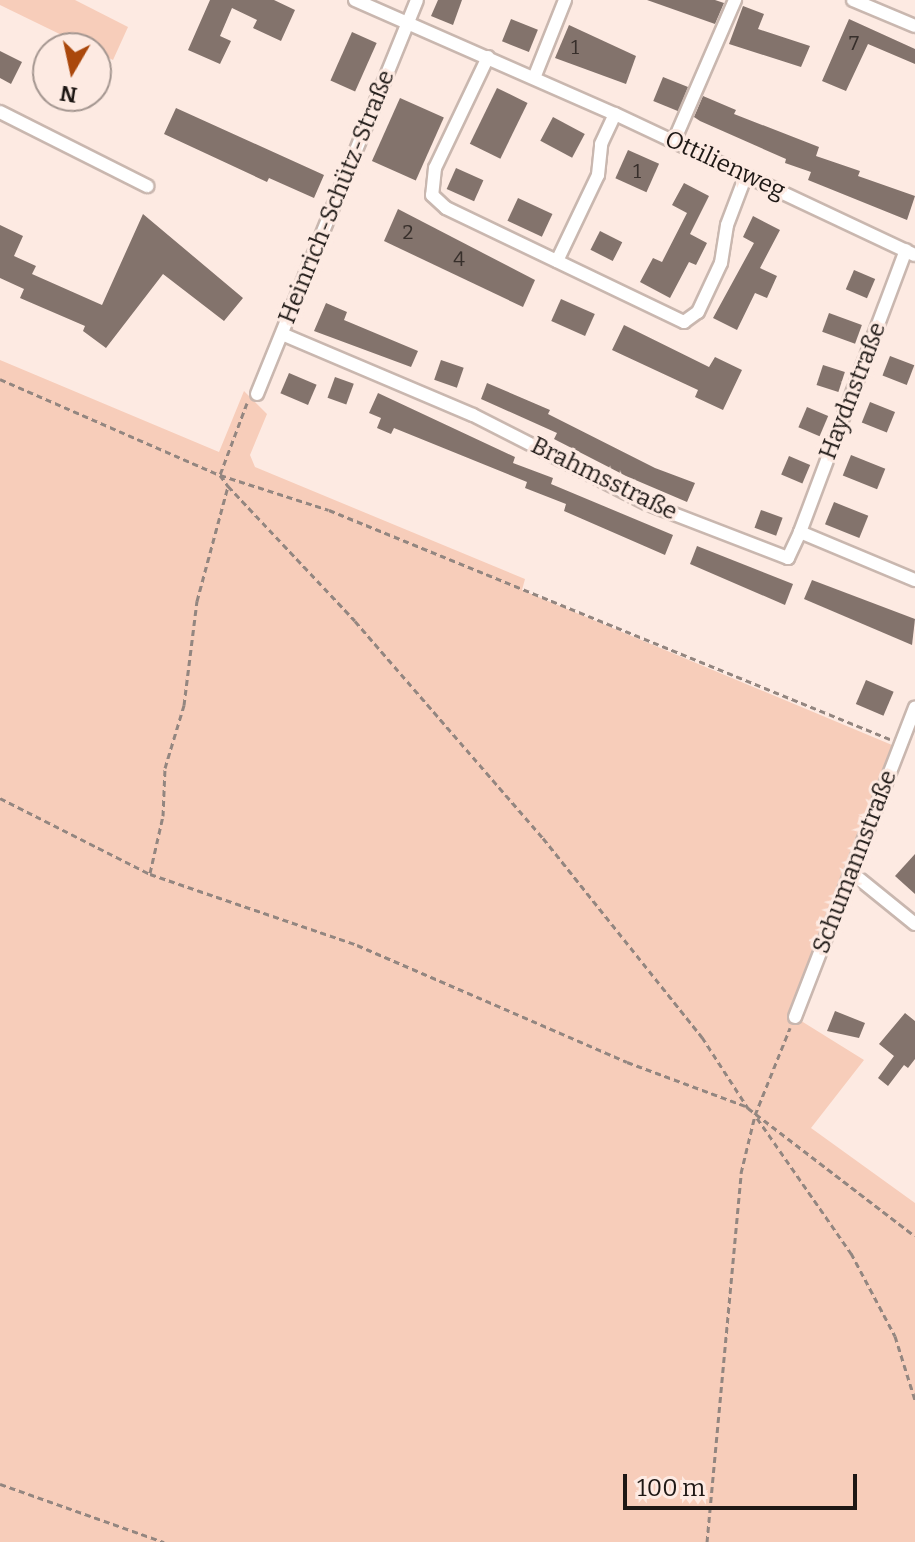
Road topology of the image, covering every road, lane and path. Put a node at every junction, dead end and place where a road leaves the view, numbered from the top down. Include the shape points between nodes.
1 (355, 0) edge
2 (417, 0) edge
3 (565, 0) edge
4 (735, 0) edge
5 (853, 0) edge
6 (408, 23) junction
7 (915, 26) edge
8 (488, 57) junction
9 (534, 78) junction
10 (0, 112) edge
11 (615, 114) junction
12 (674, 141) junction
13 (746, 175) junction
14 (147, 186) dead end
15 (910, 252) edge
16 (557, 261) junction
17 (282, 334) junction
18 (0, 379) edge
19 (257, 394) dead end
20 (249, 407) dead end
21 (220, 475) junction
22 (228, 486) junction
23 (800, 532) junction
24 (915, 580) edge
25 (915, 707) edge
26 (901, 743) junction
27 (0, 798) edge
28 (852, 873) junction
29 (150, 874) junction
30 (915, 924) edge
31 (795, 1017) joint
32 (748, 1108) junction
33 (755, 1115) junction
34 (915, 1236) edge
35 (915, 1400) edge
36 (0, 1484) edge
37 (164, 1542) edge
38 (707, 1542) edge

1 - 6 street, Ottilienweg
2 - 6 street, Heinrich-Schütz-Straße
3 - 9 street
4 - 12 street
5 - 7 street
6 - 8 street, Ottilienweg
6 - 17 street, Heinrich-Schütz-Straße
8 - 9 street, Ottilienweg
8 - 16 street via 435,168 432,195 446,208
9 - 11 street, Ottilienweg
10 - 14 street
11 - 12 street, Ottilienweg
11 - 16 street via 601,144 598,175
12 - 13 street, Ottilienweg
13 - 15 street, Ottilienweg
13 - 16 street via 727,225 721,263 698,312 684,322
15 - 23 street, Haydnstraße
17 - 19 street, Heinrich-Schütz-Straße
17 - 23 street, Brahmsstraße via 473,415 648,504 788,558
18 - 21 path
20 - 21 path
21 - 22 path
21 - 26 path via 329,510
22 - 29 path via 197,601 184,705 165,768 163,816
22 - 32 path via 355,621 543,838 702,1037
23 - 24 street
25 - 26 street, Schumannstraße
26 - 28 street, Schumannstraße
27 - 29 path
28 - 30 street
28 - 31 street, Schumannstraße
29 - 32 path via 357,945 627,1062
31 - 33 path
32 - 33 path
33 - 34 path
33 - 35 path via 851,1253 895,1336
33 - 38 path via 741,1173
36 - 37 path

